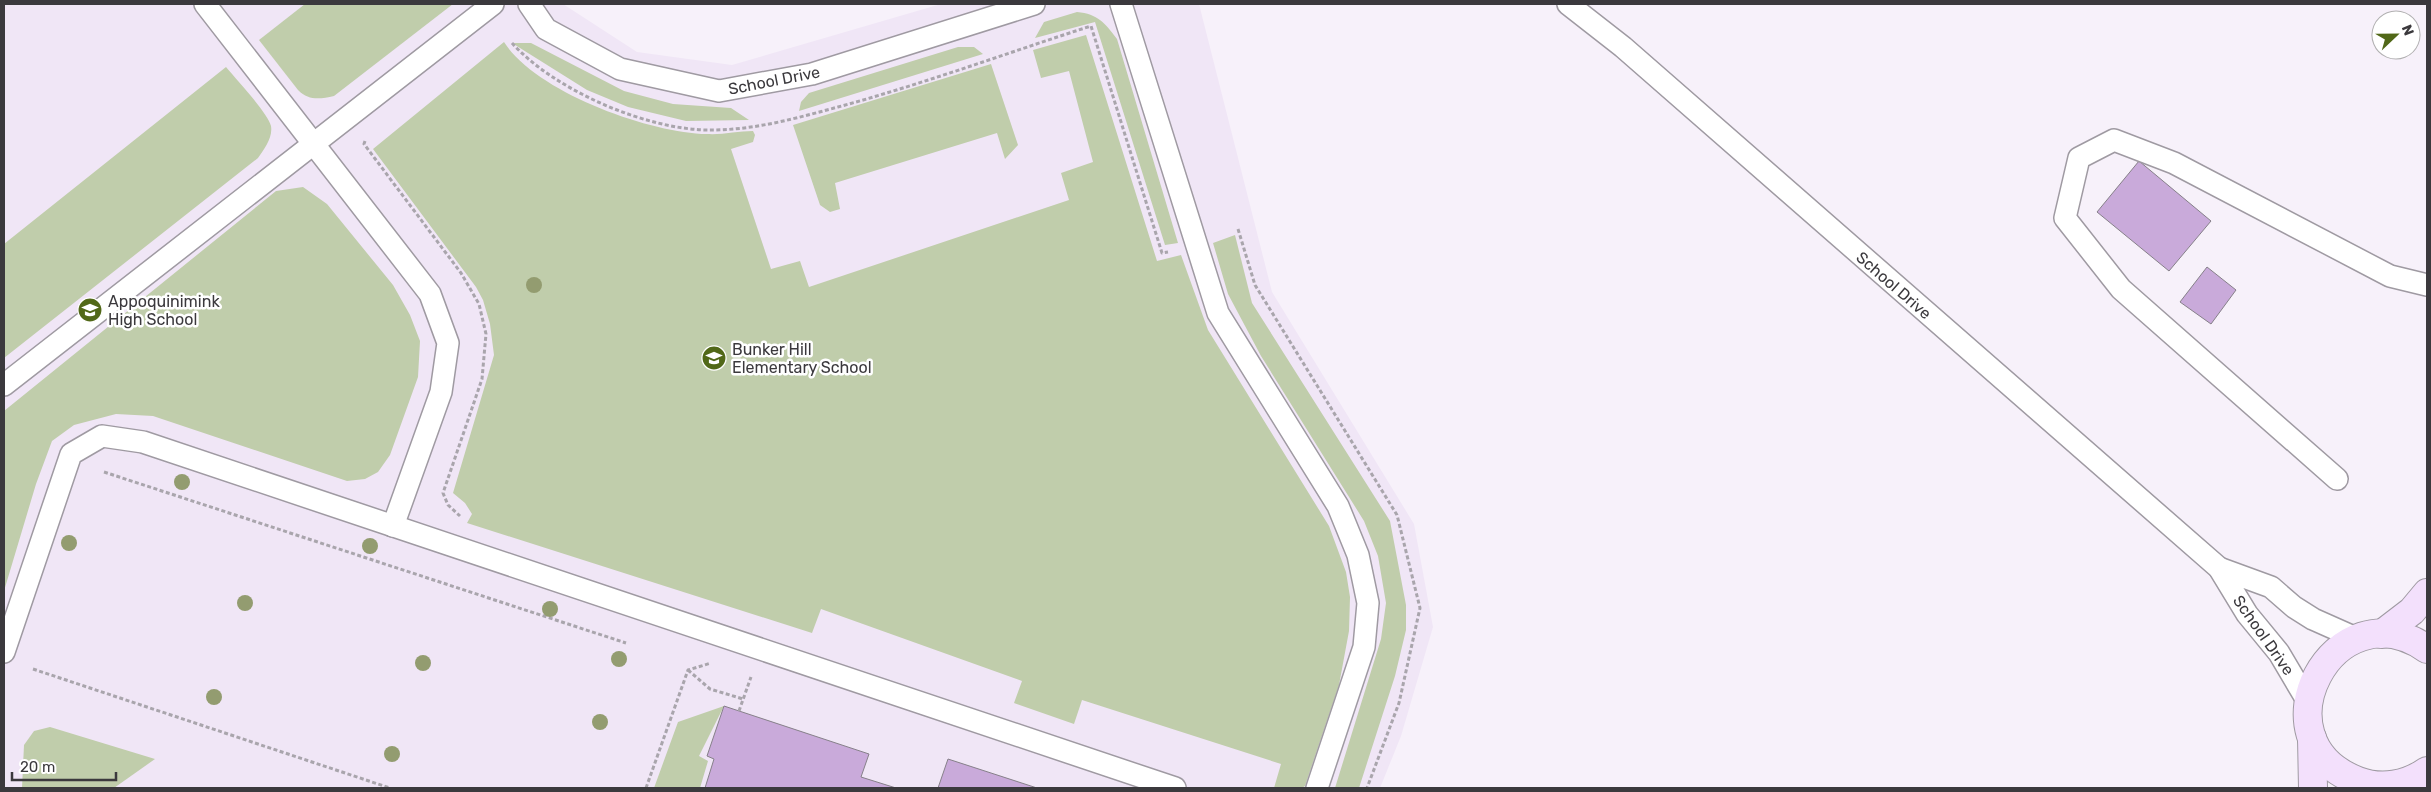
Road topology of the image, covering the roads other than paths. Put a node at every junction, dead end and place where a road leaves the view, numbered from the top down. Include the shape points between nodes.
1 (205, 4) edge
2 (493, 4) edge
3 (529, 4) edge
4 (1034, 4) edge
5 (1121, 4) edge
6 (1568, 4) edge
7 (315, 142) junction
8 (2427, 285) edge
9 (4, 385) edge
10 (2337, 480) dead end
11 (393, 526) junction
12 (2219, 568) junction
13 (2427, 593) edge
14 (2370, 637) junction
15 (2427, 649) edge
16 (4, 652) edge
17 (2308, 702) junction
18 (2312, 736) junction
19 (2425, 774) edge
20 (2390, 787) edge
21 (1175, 788) edge
22 (1317, 788) edge
23 (2313, 788) edge

1 - 7 lane
2 - 7 lane
3 - 4 lane, School Drive via 546,29 620,69 719,91 812,74
5 - 22 lane via 1218,313 1338,506 1358,555 1368,603 1364,647
6 - 12 lane, School Drive via 1630,54
7 - 9 lane
7 - 11 lane via 430,294 448,343 441,392
8 - 10 lane via 2390,276 2174,163 2114,140 2079,158 2065,218 2104,267 2122,289
11 - 16 lane via 143,442 102,436 71,454
11 - 21 lane
12 - 14 lane, School Drive via 2271,587 2312,619
12 - 17 lane, School Drive via 2247,614 2279,653
13 - 14 main road via 2412,611
14 - 15 main road via 2401,636
14 - 17 main road via 2335,651 2311,686
17 - 18 main road
18 - 20 main road via 2325,759 2348,777 2365,784
18 - 23 main road
19 - 20 main road

